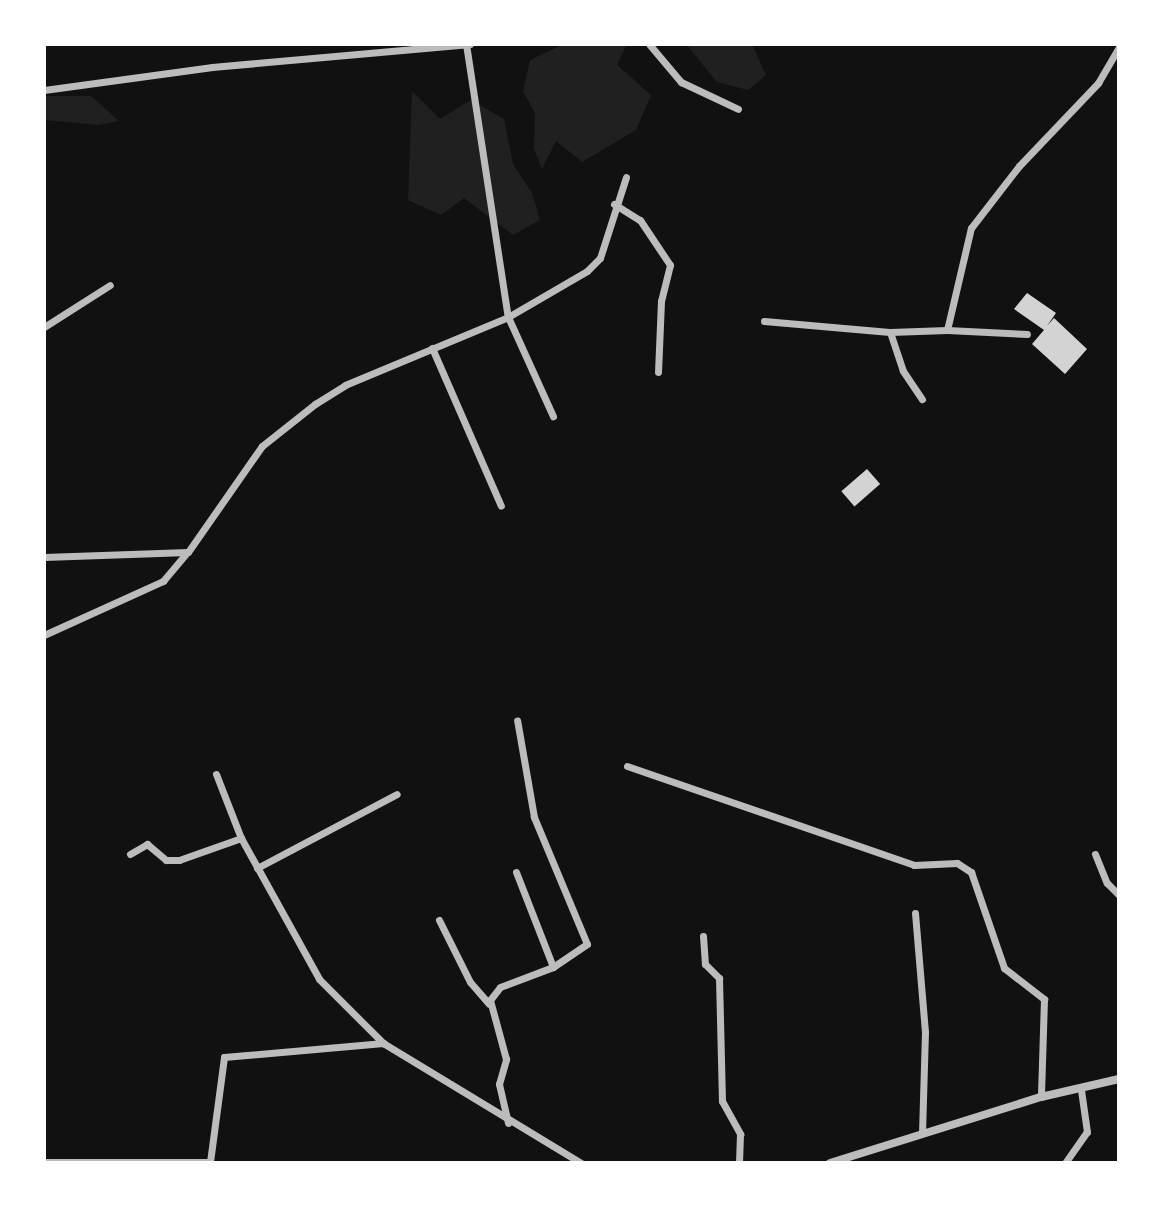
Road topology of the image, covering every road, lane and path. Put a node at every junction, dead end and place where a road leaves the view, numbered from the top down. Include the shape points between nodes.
1 (468, 44) edge
2 (649, 44) edge
3 (1119, 47) edge
4 (44, 90) edge
5 (738, 109) dead end
6 (626, 177) dead end
7 (614, 204) junction
8 (110, 285) dead end
9 (508, 317) junction
10 (764, 321) dead end
11 (44, 327) edge
12 (947, 330) junction
13 (890, 332) junction
14 (1027, 334) dead end
15 (432, 348) junction
16 (658, 372) dead end
17 (922, 399) dead end
18 (553, 416) dead end
19 (501, 506) dead end
20 (188, 552) junction
21 (44, 557) edge
22 (44, 635) edge
23 (517, 720) dead end
24 (627, 766) dead end
25 (216, 774) dead end
26 (397, 794) dead end
27 (241, 838) junction
28 (130, 854) dead end
29 (1095, 854) dead end
30 (257, 868) junction
31 (516, 872) dead end
32 (1119, 895) edge
33 (915, 913) dead end
34 (439, 920) dead end
35 (703, 936) dead end
36 (553, 967) junction
37 (489, 1004) junction
38 (383, 1043) junction
39 (1119, 1079) edge
40 (1081, 1090) junction
41 (1041, 1097) junction
42 (508, 1123) junction
43 (922, 1132) junction
44 (44, 1162) edge
45 (581, 1163) edge
46 (739, 1163) edge
47 (830, 1163) edge
48 (1065, 1163) edge

1 - 4 street via 212,67
1 - 9 street
2 - 5 street via 681,82
3 - 12 street via 1098,83 1019,166 971,228
6 - 7 street
7 - 9 street via 600,258
7 - 16 street via 640,220 670,265 661,301
8 - 11 street
9 - 15 street
9 - 18 street
10 - 13 street
12 - 13 street
12 - 14 street
13 - 17 street via 903,371
15 - 19 street
15 - 20 street via 345,385 262,446
20 - 21 street
20 - 22 street via 163,581
23 - 36 street via 534,817 587,939 585,949
24 - 41 street via 902,862 937,867 957,863 971,872 1004,968 1044,999
25 - 27 street
26 - 30 street
27 - 28 street via 179,860 166,860 147,844
27 - 30 street
29 - 32 street via 1107,883
30 - 38 street via 319,979
31 - 36 street
33 - 43 street via 925,1032
34 - 37 street via 470,982
35 - 46 street via 705,964 719,978 722,1101 740,1134
36 - 37 street via 500,987
37 - 42 street via 506,1059 499,1084
38 - 42 street
38 - 44 street via 224,1057 210,1162
39 - 40 street
40 - 41 street
40 - 48 street via 1087,1132
41 - 43 street
42 - 45 street
43 - 47 street

